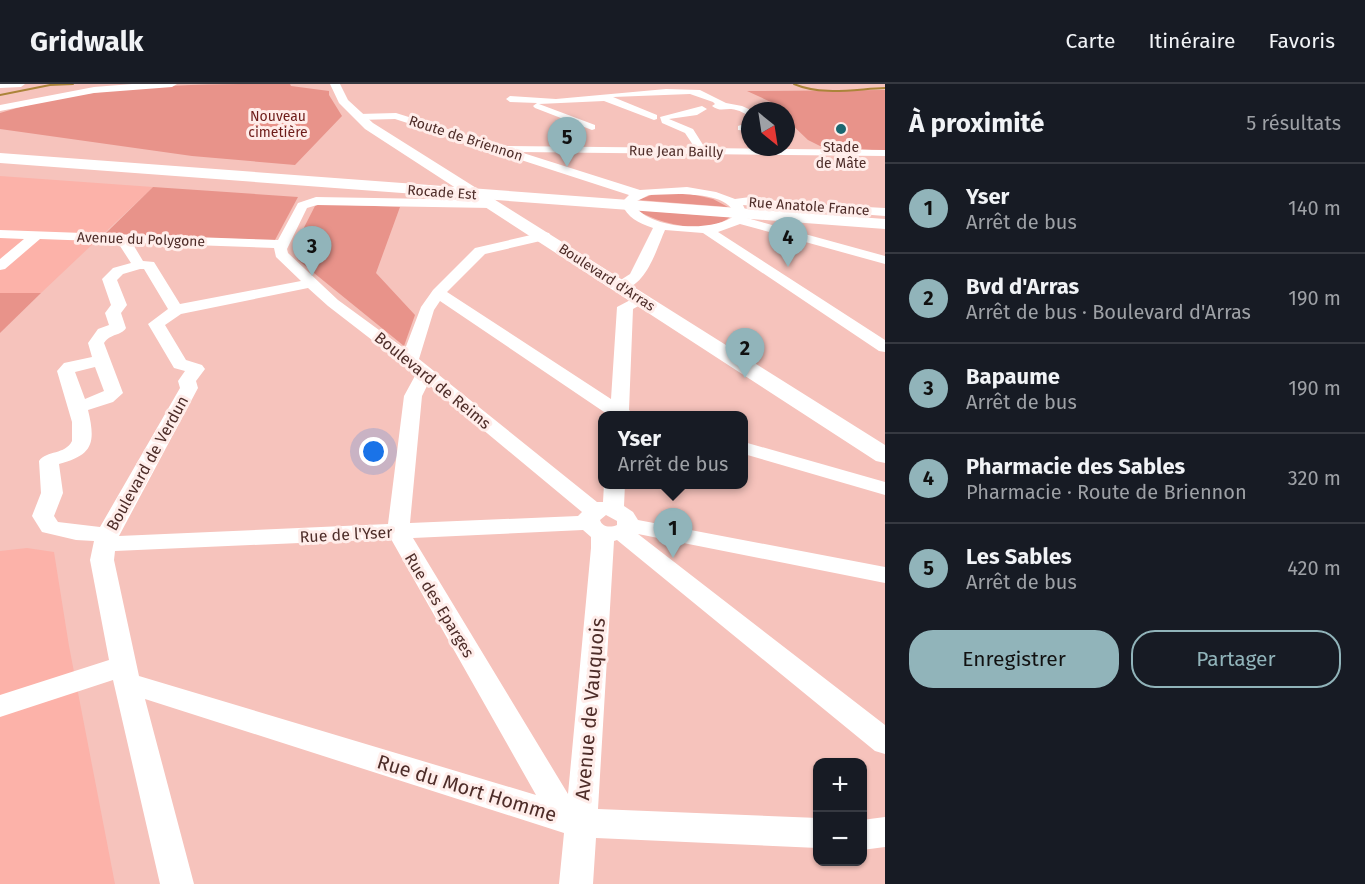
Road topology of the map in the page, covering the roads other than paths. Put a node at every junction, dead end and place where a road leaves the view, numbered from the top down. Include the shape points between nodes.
1 (21, 84) edge
2 (136, 84) edge
3 (172, 84) edge
4 (0, 85) edge
5 (339, 86) edge
6 (608, 97) junction
7 (510, 99) dead end
8 (538, 101) junction
9 (0, 106) edge
10 (724, 106) junction
11 (741, 108) edge
12 (359, 117) junction
13 (665, 119) junction
14 (592, 127) dead end
15 (0, 146) edge
16 (503, 149) junction
17 (702, 151) junction
18 (885, 153) edge
19 (0, 156) edge
20 (0, 166) edge
21 (166, 167) junction
22 (131, 168) junction
23 (635, 196) junction
24 (488, 202) junction
25 (733, 203) junction
26 (885, 212) edge
27 (739, 219) junction
28 (885, 219) edge
29 (885, 224) edge
30 (661, 225) junction
31 (705, 229) junction
32 (0, 234) edge
33 (37, 235) junction
34 (543, 236) junction
35 (132, 239) junction
36 (282, 244) junction
37 (885, 260) edge
38 (139, 265) junction
39 (0, 266) edge
40 (311, 282) junction
41 (620, 285) junction
42 (438, 293) junction
43 (641, 300) junction
44 (176, 310) junction
45 (885, 347) edge
46 (101, 360) junction
47 (417, 366) junction
48 (77, 408) junction
49 (616, 411) edge
50 (622, 411) edge
51 (748, 449) edge
52 (885, 456) edge
53 (614, 489) edge
54 (885, 489) edge
55 (608, 522) junction
56 (398, 531) junction
57 (105, 539) junction
58 (885, 575) edge
59 (125, 675) junction
60 (0, 705) edge
61 (885, 742) edge
62 (573, 821) junction
63 (885, 832) edge
64 (813, 833) edge
65 (867, 834) edge
66 (177, 884) edge
67 (576, 884) edge

1 - 4 street
2 - 9 main road via 61,92
3 - 9 main road via 94,90
5 - 12 main road, Boulevard d'Arras via 343,100
6 - 8 street
6 - 10 street via 690,91
6 - 13 street via 654,117 651,119
7 - 8 street
8 - 14 street via 540,107
10 - 11 street
10 - 13 street
12 - 16 street, Route de Briennon via 396,116
12 - 24 main road, Boulevard d'Arras
13 - 17 street via 689,131
15 - 21 highway
16 - 17 street, Rue Jean Bailly
16 - 23 street, Route de Briennon
17 - 18 street, Rue Jean Bailly
19 - 21 highway, Rocade Est
19 - 22 highway, Rocade Est
20 - 22 highway
21 - 28 highway, Rocade Est
22 - 29 highway, Rocade Est
23 - 25 street, Rue Anatole France via 668,190 692,191
23 - 30 street via 627,203 632,214
24 - 34 main road, Boulevard d'Arras
24 - 36 street via 308,203 302,206
25 - 26 street, Rue Anatole France via 750,201
25 - 27 street via 741,211
27 - 31 street via 726,226
27 - 37 street
30 - 31 street
30 - 41 street via 636,277
31 - 45 street
32 - 33 street, Avenue du Polygone
33 - 35 street, Avenue du Polygone
33 - 39 street
34 - 41 main road, Boulevard d'Arras
34 - 42 street via 480,250
35 - 36 street, Avenue du Polygone
35 - 38 street via 127,246
36 - 40 street, Boulevard de Reims via 280,254
38 - 44 street via 149,265
38 - 46 street via 109,279 119,305 113,314 118,328 104,332 96,342
40 - 44 street
40 - 47 street, Boulevard de Reims
41 - 43 main road, Boulevard d'Arras
42 - 47 street via 426,310
42 - 49 street
43 - 50 street via 625,307
43 - 52 main road, Boulevard d'Arras
44 - 57 street, Boulevard de Verdun via 156,324 180,364 195,369 187,381 189,388
46 - 48 street via 114,393
46 - 48 street via 66,371
47 - 55 street, Boulevard de Reims
47 - 56 street
48 - 57 street, Rue de l'Yser via 84,439 70,454 49,461 52,494 43,516 50,527
51 - 54 street
53 - 55 street, Avenue de Vauquois
55 - 56 street, Rue de l'Yser
55 - 58 street, Rue de l'Yser
55 - 61 street, Boulevard de Reims
55 - 62 street, Avenue de Vauquois
56 - 57 street, Rue de l'Yser
56 - 62 street, Rue des Eparges
57 - 59 street, Boulevard de Verdun via 102,560
59 - 60 street
59 - 62 street, Rue du Mort Homme
59 - 66 street, Boulevard de Verdun
62 - 64 street, Rue du Mort Homme
62 - 67 street, Avenue de Vauquois
63 - 65 street

